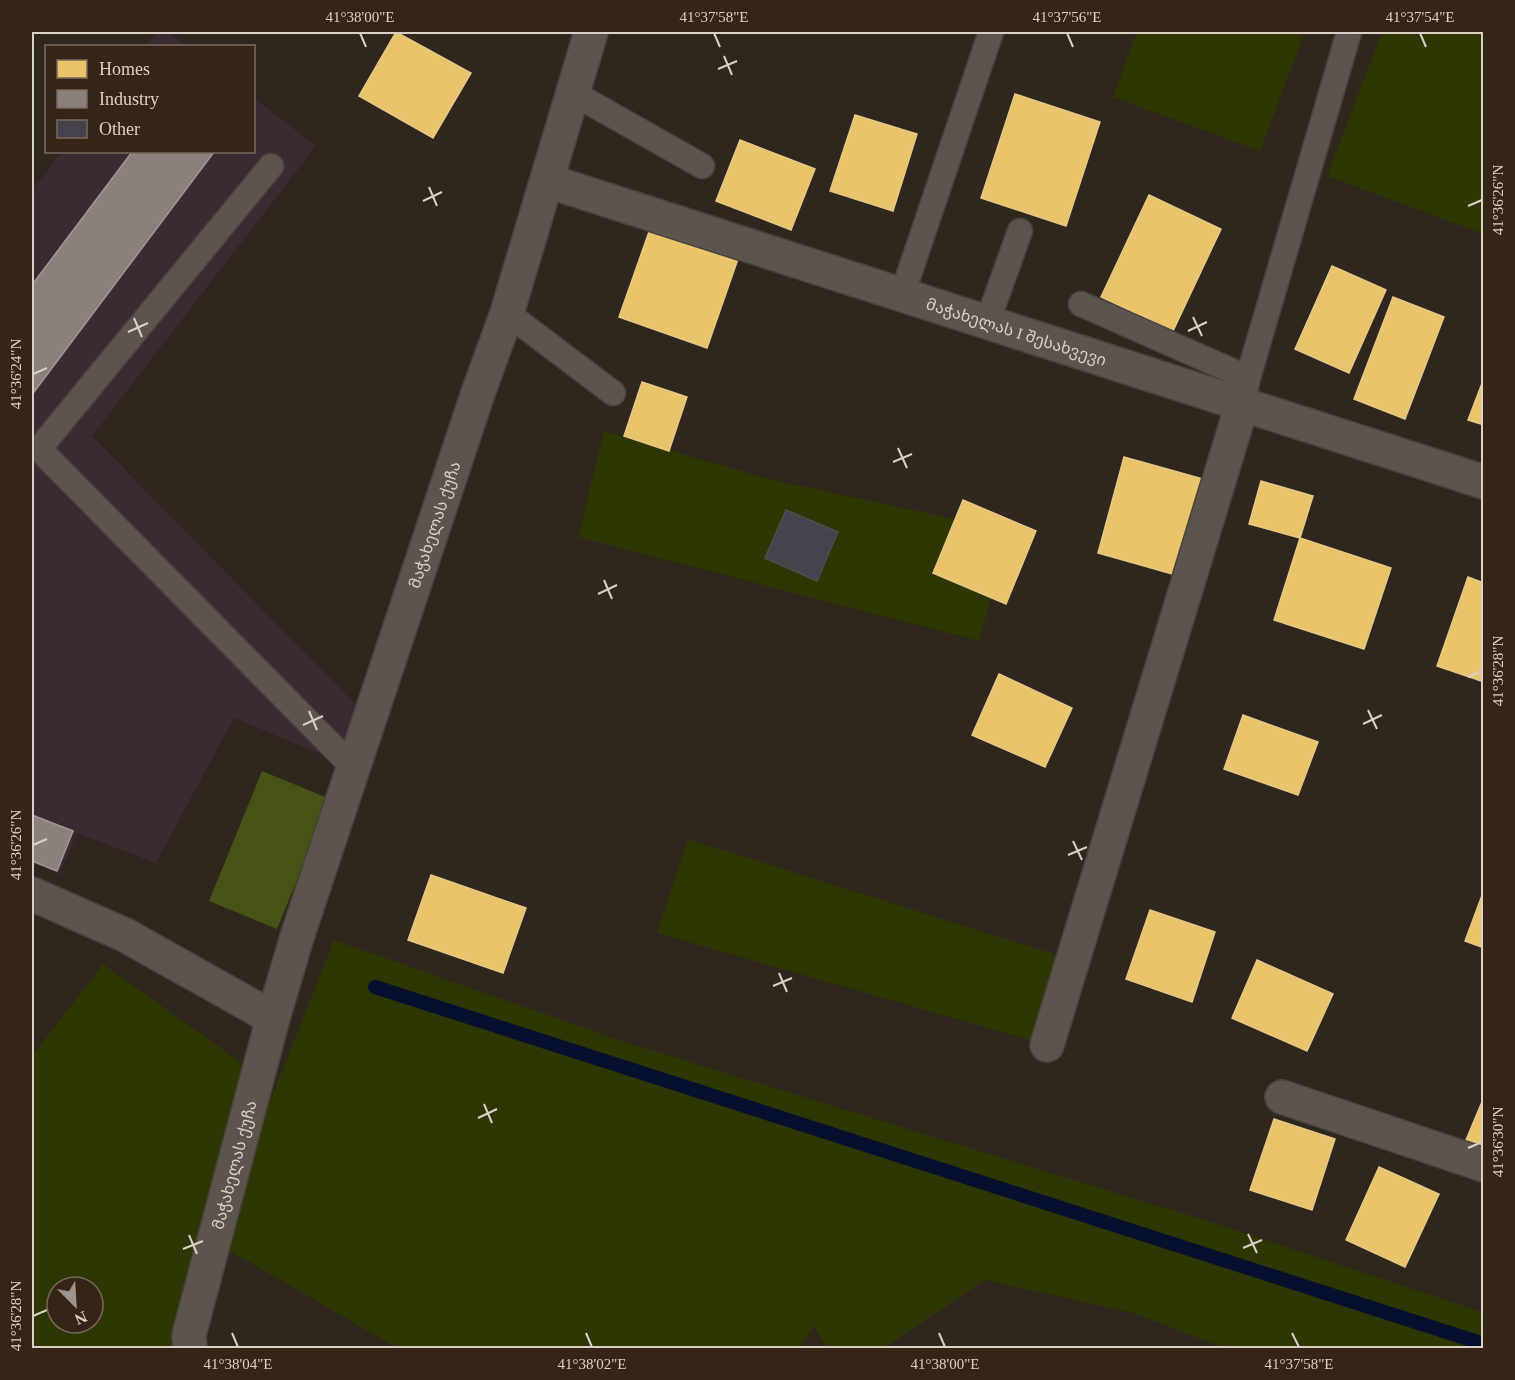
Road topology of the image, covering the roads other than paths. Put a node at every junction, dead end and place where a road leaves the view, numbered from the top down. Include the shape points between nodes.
1 (591, 32) edge
2 (991, 32) edge
3 (1349, 32) edge
4 (573, 93) junction
5 (271, 166) dead end
6 (702, 166) dead end
7 (548, 181) junction
8 (1020, 231) dead end
9 (902, 295) junction
10 (1081, 304) dead end
11 (507, 314) junction
12 (987, 323) junction
13 (1245, 391) junction
14 (613, 393) dead end
15 (35, 454) edge
16 (1484, 482) edge
17 (354, 768) junction
18 (32, 894) edge
19 (273, 1018) junction
20 (1047, 1045) dead end
21 (1282, 1097) dead end
22 (1484, 1165) edge
23 (190, 1348) edge

1 - 4 street, მაჭახელას ქუჩა
2 - 9 lane
3 - 13 lane
4 - 6 lane
4 - 7 street, მაჭახელას ქუჩა
5 - 15 lane
7 - 9 street, მაჭახელას I შესახვევი
7 - 11 street, მაჭახელას ქუჩა
8 - 12 lane
9 - 12 street, მაჭახელას I შესახვევი
10 - 13 lane
11 - 14 lane
11 - 17 street, მაჭახელას ქუჩა
12 - 13 street, მაჭახელას I შესახვევი
13 - 16 street, მაჭახელას I შესახვევი
13 - 20 street
15 - 17 lane
17 - 19 street, მაჭახელას ქუჩა
18 - 19 street via 125,934
19 - 23 street, მაჭახელას ქუჩა via 189,1335
21 - 22 street

